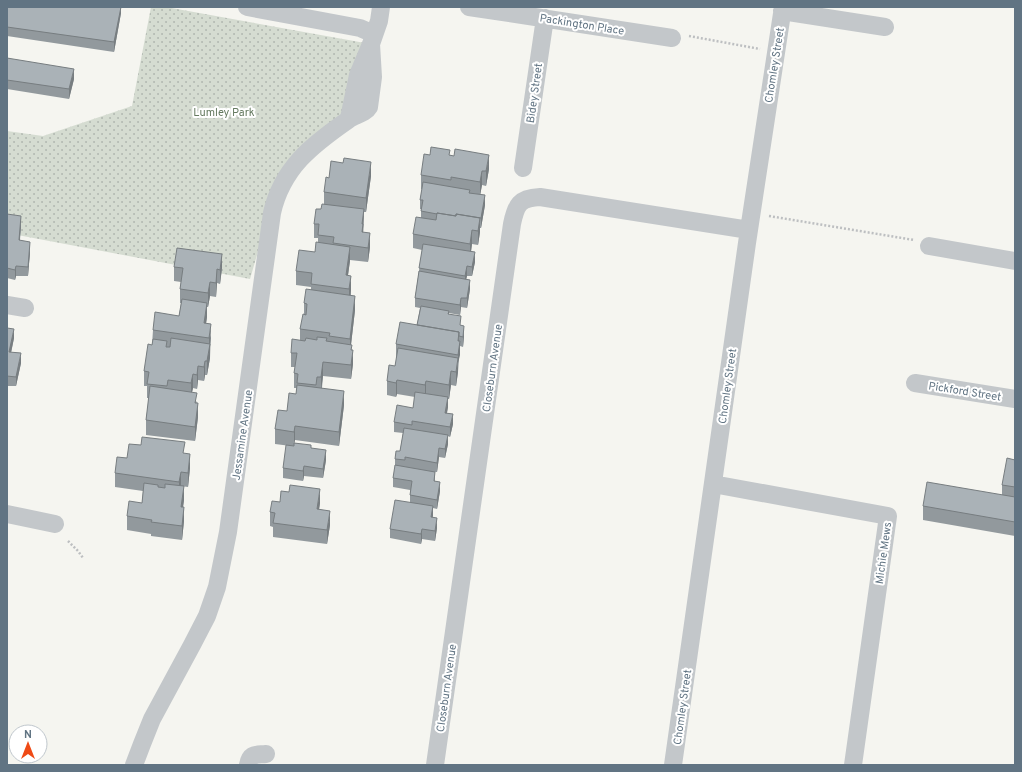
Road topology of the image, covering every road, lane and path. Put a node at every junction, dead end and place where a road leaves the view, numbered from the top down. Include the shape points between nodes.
1 (247, 7) edge
2 (381, 7) edge
3 (469, 7) edge
4 (782, 9) edge
5 (276, 10) edge
6 (544, 18) junction
7 (885, 27) dead end
8 (672, 38) joint
9 (373, 39) junction
10 (763, 49) dead end
11 (523, 168) dead end
12 (762, 215) dead end
13 (749, 230) junction
14 (929, 246) joint
15 (1015, 261) edge
16 (7, 305) edge
17 (25, 308) dead end
18 (915, 383) dead end
19 (1015, 399) edge
20 (713, 484) junction
21 (7, 514) edge
22 (55, 524) dead end
23 (68, 541) dead end
24 (83, 558) dead end
25 (266, 754) dead end
26 (134, 765) edge
27 (248, 765) edge
28 (435, 765) edge
29 (673, 765) edge
30 (853, 765) edge

1 - 5 street
2 - 9 street
3 - 6 street, Packington Place
4 - 7 street
4 - 13 street, Chomley Street
5 - 9 street via 360,28
6 - 8 street, Packington Place
6 - 11 street, Bidey Street
8 - 10 path via 678,32
9 - 26 street, Jessamine Avenue via 373,77 369,107 318,142 298,161 285,178 274,204 228,532 217,587 207,616 152,719
12 - 14 path via 920,241
13 - 20 street, Chomley Street
13 - 28 street, Closeburn Avenue via 540,197 522,201 516,207
14 - 15 street
16 - 17 street
18 - 19 street, Pickford Street
20 - 29 street, Chomley Street
20 - 30 street, Michie Mews via 888,516
21 - 22 street
23 - 24 path
25 - 27 street via 255,754 249,759

